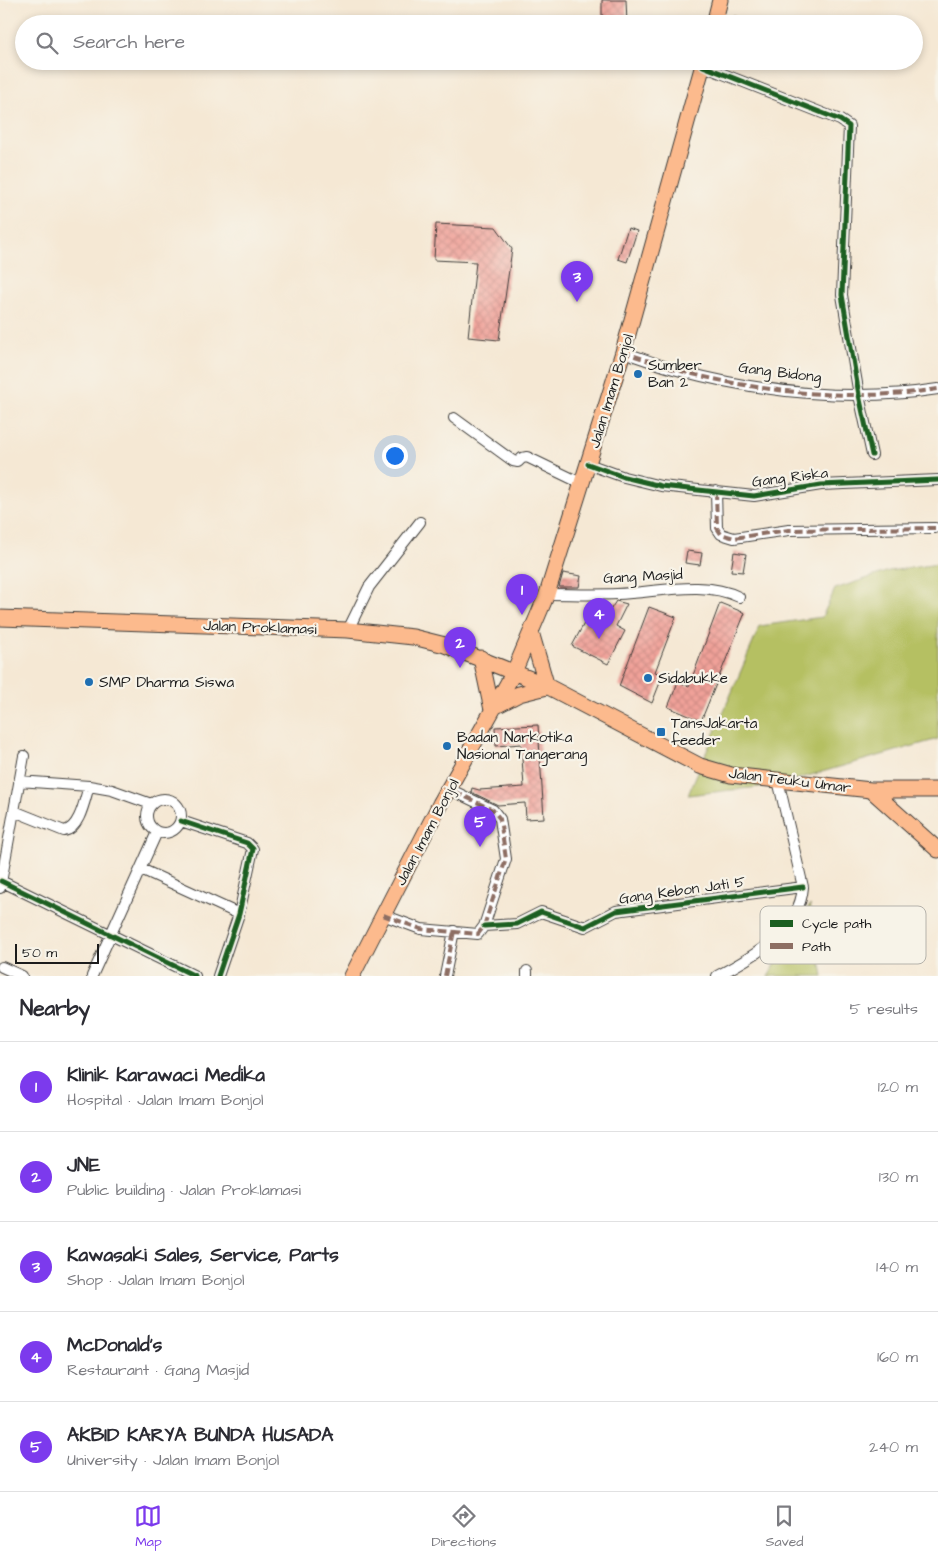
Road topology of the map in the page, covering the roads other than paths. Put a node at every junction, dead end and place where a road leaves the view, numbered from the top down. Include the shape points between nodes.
1 (720, 0) edge
2 (716, 15) edge
3 (701, 70) edge
4 (720, 70) edge
5 (623, 352) junction
6 (938, 389) edge
7 (859, 395) junction
8 (454, 418) dead end
9 (872, 455) dead end
10 (588, 464) junction
11 (938, 480) edge
12 (581, 484) junction
13 (716, 491) junction
14 (420, 522) dead end
15 (935, 528) dead end
16 (547, 594) junction
17 (739, 597) dead end
18 (0, 618) edge
19 (348, 630) junction
20 (531, 632) junction
21 (481, 658) junction
22 (514, 672) junction
23 (547, 687) junction
24 (493, 708) junction
25 (24, 756) dead end
26 (778, 780) junction
27 (19, 782) junction
28 (89, 786) junction
29 (449, 789) junction
30 (871, 790) junction
31 (938, 790) edge
32 (151, 804) junction
33 (14, 811) junction
34 (181, 821) junction
35 (157, 832) junction
36 (938, 850) edge
37 (141, 869) junction
38 (0, 884) edge
39 (802, 887) junction
40 (798, 906) edge
41 (239, 914) junction
42 (383, 915) junction
43 (484, 926) junction
44 (454, 931) junction
45 (111, 933) junction
46 (760, 950) edge
47 (1, 968) edge
48 (22, 976) edge
49 (92, 976) edge
50 (192, 976) edge
51 (218, 976) edge
52 (352, 976) edge
53 (446, 976) edge
54 (717, 976) edge

1 - 2 main road
3 - 5 main road, Jalan Imam Bonjol
4 - 7 street via 849,126 842,295
5 - 7 street, Gang Bidong via 681,372 777,390
5 - 10 main road, Jalan Imam Bonjol
6 - 7 street, Gang Bidong via 887,396
7 - 9 street
8 - 12 street via 513,461 527,457
10 - 12 main road, Jalan Imam Bonjol
10 - 13 street, Gang Riska via 661,486
11 - 13 street, Gang Riska via 821,485 754,496
12 - 16 main road, Jalan Imam Bonjol
13 - 15 street via 717,528 721,534 734,538 790,530
14 - 19 street via 369,587
16 - 17 street, Gang Masjid via 617,594 705,588 726,590
16 - 20 main road, Jalan Imam Bonjol
18 - 19 main road, Jalan Proklamasi
19 - 21 main road, Jalan Proklamasi via 413,637
20 - 22 main road, Jalan Imam Bonjol
20 - 23 main road
21 - 22 main road, Jalan Proklamasi
21 - 24 main road
22 - 23 main road, Jalan Teuku Umar
22 - 24 main road, Jalan Imam Bonjol
23 - 24 main road via 518,694
23 - 26 main road, Jalan Teuku Umar via 700,766 731,775
24 - 29 main road, Jalan Imam Bonjol
25 - 27 street
26 - 30 main road, Jalan Teuku Umar
26 - 39 street
27 - 28 street
27 - 33 street
28 - 32 street via 112,790
28 - 33 street via 75,825 69,830 64,831
29 - 42 main road, Jalan Imam Bonjol
29 - 43 street via 492,810 500,819 506,859
30 - 31 main road, Jalan Teuku Umar
30 - 36 main road
32 - 34 street via 161,799 172,801 180,810
32 - 35 street via 147,820
33 - 38 street
34 - 35 street via 174,830 163,834
34 - 41 street via 247,843 253,849
35 - 37 street
37 - 41 street
37 - 45 street
38 - 45 street
39 - 40 street
39 - 43 street, Gang Kebon Jati 5 via 616,911 585,927 541,912 517,924
41 - 51 street
42 - 44 street via 421,929
42 - 52 main road, Jalan Imam Bonjol
43 - 44 street, Gang Kebon Jati 5 via 478,934
44 - 53 street
45 - 49 street
45 - 50 street
46 - 54 street via 750,959
47 - 48 street

